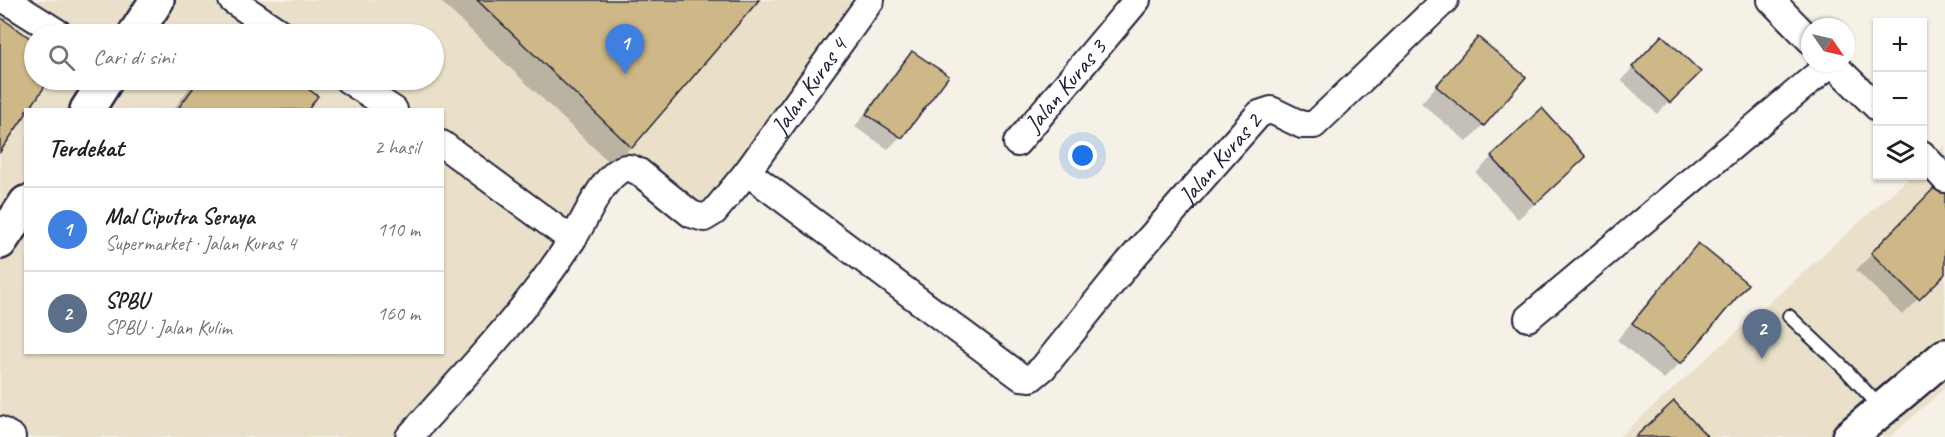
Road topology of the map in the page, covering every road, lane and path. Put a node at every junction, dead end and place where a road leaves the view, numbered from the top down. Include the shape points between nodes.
1 (6, 0) edge
2 (157, 0) edge
3 (232, 0) edge
4 (871, 0) edge
5 (1137, 0) edge
6 (1445, 0) edge
7 (1772, 0) edge
8 (44, 24) edge
9 (141, 24) edge
10 (267, 24) edge
11 (1801, 31) edge
12 (1820, 72) edge
13 (1840, 72) edge
14 (100, 90) edge
15 (363, 90) edge
16 (1873, 103) edge
17 (88, 108) edge
18 (391, 108) edge
19 (1017, 143) dead end
20 (444, 145) edge
21 (1927, 159) edge
22 (747, 172) junction
23 (1945, 179) edge
24 (24, 206) edge
25 (572, 240) junction
26 (0, 242) edge
27 (1789, 316) dead end
28 (1528, 318) dead end
29 (1945, 356) edge
30 (1882, 410) junction
31 (0, 430) edge
32 (12, 437) edge
33 (409, 437) edge
34 (1849, 437) edge

1 - 8 street
2 - 9 main road
3 - 10 street
4 - 22 street, Jalan Kuras 4
5 - 19 street, Jalan Kuras 3
6 - 22 street, Jalan Kuras 2 via 1314,125 1302,125 1271,110 1259,114 1031,378 1021,377
7 - 11 street
12 - 28 street
13 - 16 street
14 - 17 main road
15 - 18 street
20 - 25 street
21 - 23 street
22 - 25 street, Jalan Kuras 4 via 714,212 704,218 691,214 632,168 621,170 598,194
24 - 26 main road
25 - 33 street via 491,344
27 - 30 lane
29 - 30 main road
30 - 34 main road
31 - 32 street

